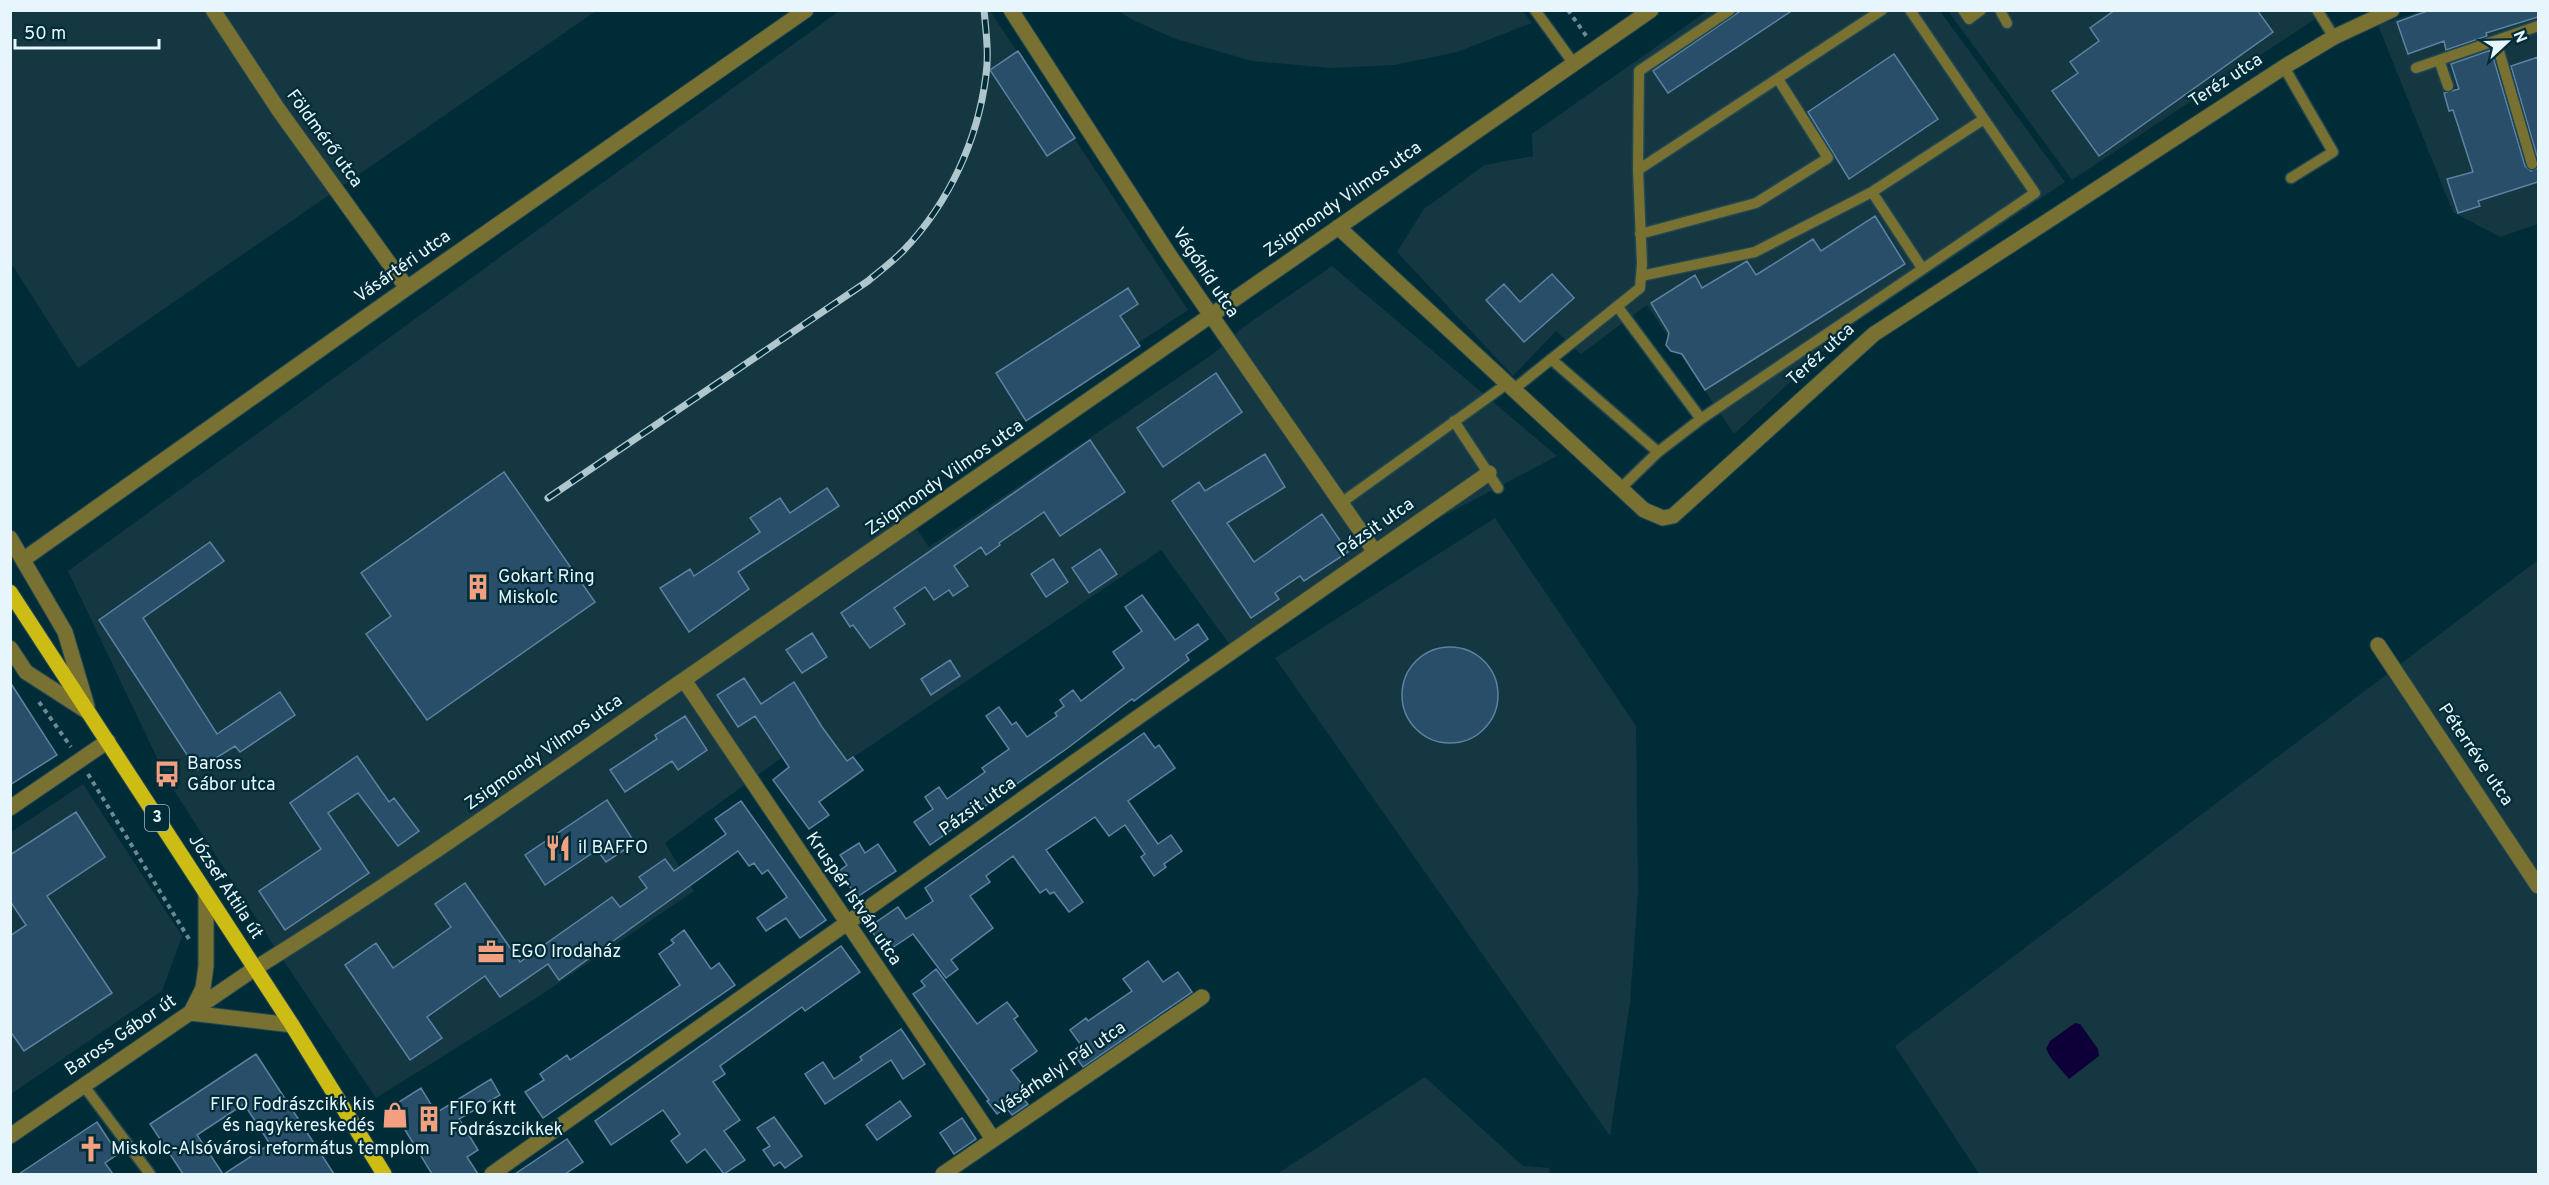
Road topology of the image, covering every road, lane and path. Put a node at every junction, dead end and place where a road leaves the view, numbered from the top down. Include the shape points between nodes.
1 (213, 10) edge
2 (806, 10) edge
3 (1011, 10) edge
4 (1535, 10) edge
5 (1568, 10) edge
6 (1651, 10) edge
7 (1730, 10) edge
8 (1882, 10) edge
9 (1910, 10) edge
10 (1963, 10) edge
11 (1981, 10) edge
12 (2000, 10) edge
13 (2317, 10) edge
14 (2392, 10) edge
15 (2007, 23) dead end
16 (2538, 26) edge
17 (2334, 37) junction
18 (2496, 41) junction
19 (1595, 49) junction
20 (2439, 60) junction
21 (1574, 63) junction
22 (2284, 67) junction
23 (2416, 68) dead end
24 (1778, 79) junction
25 (2448, 86) dead end
26 (1984, 118) junction
27 (2532, 164) dead end
28 (1638, 170) junction
29 (2291, 178) dead end
30 (1872, 192) junction
31 (1338, 227) junction
32 (1640, 234) junction
33 (1922, 268) junction
34 (1641, 276) junction
35 (407, 288) junction
36 (1617, 306) junction
37 (1211, 317) junction
38 (1551, 359) junction
39 (1511, 386) junction
40 (1701, 419) junction
41 (1454, 421) junction
42 (1658, 452) junction
43 (1488, 473) junction
44 (1498, 488) dead end
45 (1621, 488) junction
46 (1341, 503) junction
47 (10, 538) edge
48 (1375, 552) junction
49 (24, 559) junction
50 (10, 592) edge
51 (2378, 645) dead end
52 (10, 648) edge
53 (684, 680) junction
54 (38, 699) dead end
55 (88, 712) junction
56 (108, 741) junction
57 (80, 760) junction
58 (10, 808) edge
59 (2538, 886) edge
60 (206, 895) junction
61 (847, 924) junction
62 (206, 966) junction
63 (254, 969) junction
64 (1202, 997) dead end
65 (190, 1013) junction
66 (292, 1025) junction
67 (84, 1086) junction
68 (10, 1136) edge
69 (993, 1139) junction
70 (150, 1174) edge
71 (384, 1174) edge
72 (492, 1174) edge
73 (943, 1174) edge

1 - 35 street, Földmérő utca via 278,109
2 - 35 street, Vásártéri utca
3 - 37 street, Vágóhíd utca
4 - 21 lane
5 - 19 path
6 - 19 street, Zsigmondy Vilmos utca
7 - 28 lane via 1639,71
8 - 24 lane
9 - 26 lane
10 - 11 lane via 1969,19
12 - 15 lane
13 - 17 lane
14 - 17 street, Teréz utca
16 - 18 lane
17 - 22 street, Teréz utca
18 - 20 lane
18 - 27 lane
19 - 21 street, Zsigmondy Vilmos utca
20 - 23 lane
20 - 25 lane
21 - 31 street, Zsigmondy Vilmos utca
22 - 29 lane via 2332,152
22 - 45 street, Teréz utca via 1874,334 1673,516 1663,518 1644,510
24 - 28 lane
24 - 32 lane via 1828,158 1756,202
26 - 30 lane
26 - 33 lane via 2035,193
28 - 32 lane
30 - 33 lane
30 - 34 lane via 1755,252
31 - 37 street, Zsigmondy Vilmos utca
31 - 39 street, Teréz utca
32 - 34 lane
33 - 40 lane
34 - 36 lane via 1641,288
35 - 49 street, Vásártéri utca
36 - 38 lane
36 - 40 lane
37 - 46 street, Vágóhíd utca
37 - 53 street, Zsigmondy Vilmos utca
38 - 39 lane
38 - 42 lane
39 - 41 lane
39 - 45 street, Teréz utca
40 - 42 lane
41 - 43 lane
41 - 46 lane
42 - 45 lane
43 - 44 lane
43 - 48 street, Pázsit utca
46 - 48 street, Vágóhíd utca
47 - 49 street
48 - 61 street, Pázsit utca
49 - 55 street via 66,632
50 - 55 main road, József Attila út / 3
51 - 59 street, Péterréve utca
52 - 55 street via 26,672
53 - 61 street, Kruspér István utca
53 - 63 street, Zsigmondy Vilmos utca via 399,876
54 - 57 path
55 - 56 main road, József Attila út / 3
56 - 57 street
56 - 60 main road, József Attila út / 3
57 - 58 street
57 - 62 path
60 - 62 street
60 - 63 main road, József Attila út / 3
61 - 69 street, Kruspér István utca
61 - 72 street, Pázsit utca
62 - 65 street via 203,988
63 - 65 street, Baross Gábor út
63 - 66 main road, József Attila út / 3
64 - 69 street, Vásárhelyi Pál utca
65 - 66 street
65 - 67 street, Baross Gábor út
66 - 71 main road, József Attila út / 3
67 - 68 street, Baross Gábor út
67 - 70 lane
69 - 73 street, Vásárhelyi Pál utca

